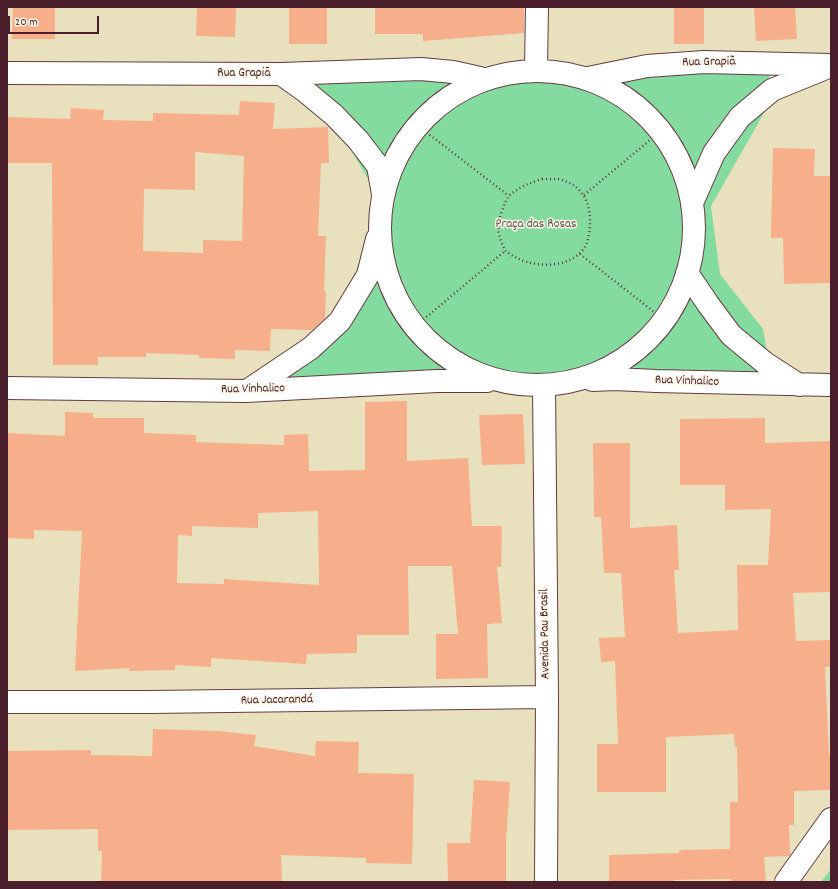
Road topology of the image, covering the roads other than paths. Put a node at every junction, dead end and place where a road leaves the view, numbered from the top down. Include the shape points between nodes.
1 (537, 7) edge
2 (831, 65) edge
3 (536, 68) junction
4 (7, 73) edge
5 (281, 74) junction
6 (480, 78) junction
7 (588, 78) junction
8 (383, 194) junction
9 (692, 202) junction
10 (378, 233) junction
11 (687, 273) junction
12 (498, 381) junction
13 (573, 382) junction
14 (831, 385) edge
15 (544, 386) junction
16 (800, 386) junction
17 (7, 388) edge
18 (246, 391) junction
19 (547, 697) junction
20 (7, 702) edge
21 (831, 819) edge
22 (546, 882) edge
23 (786, 882) edge

1 - 3 street
2 - 7 street, Rua Grapiã via 704,62 648,66
2 - 9 street via 772,90 740,117 714,153
3 - 6 street
3 - 7 street
4 - 5 street, Rua Grapiã
5 - 6 street, Rua Grapiã via 421,69
5 - 8 street via 306,91 358,140 378,166
6 - 8 street via 426,114 417,125
7 - 9 street via 626,97 661,131 680,162
8 - 10 street
9 - 11 street via 694,238
10 - 12 street via 388,283 411,330 451,361
10 - 18 street via 368,275 340,321 311,348
11 - 13 street via 663,319 644,343 612,367
11 - 16 street via 731,335 765,363
12 - 15 street
12 - 18 street, Rua Vinhalico via 437,381
13 - 15 street
13 - 16 street, Rua Vinhalico via 616,379
14 - 16 street, Rua Vinhalico
15 - 19 street, Avenida Pau Brasil
17 - 18 street, Rua Vinhalico
19 - 20 street, Rua Jacarandá
19 - 22 street, Avenida Pau Brasil
21 - 23 street

